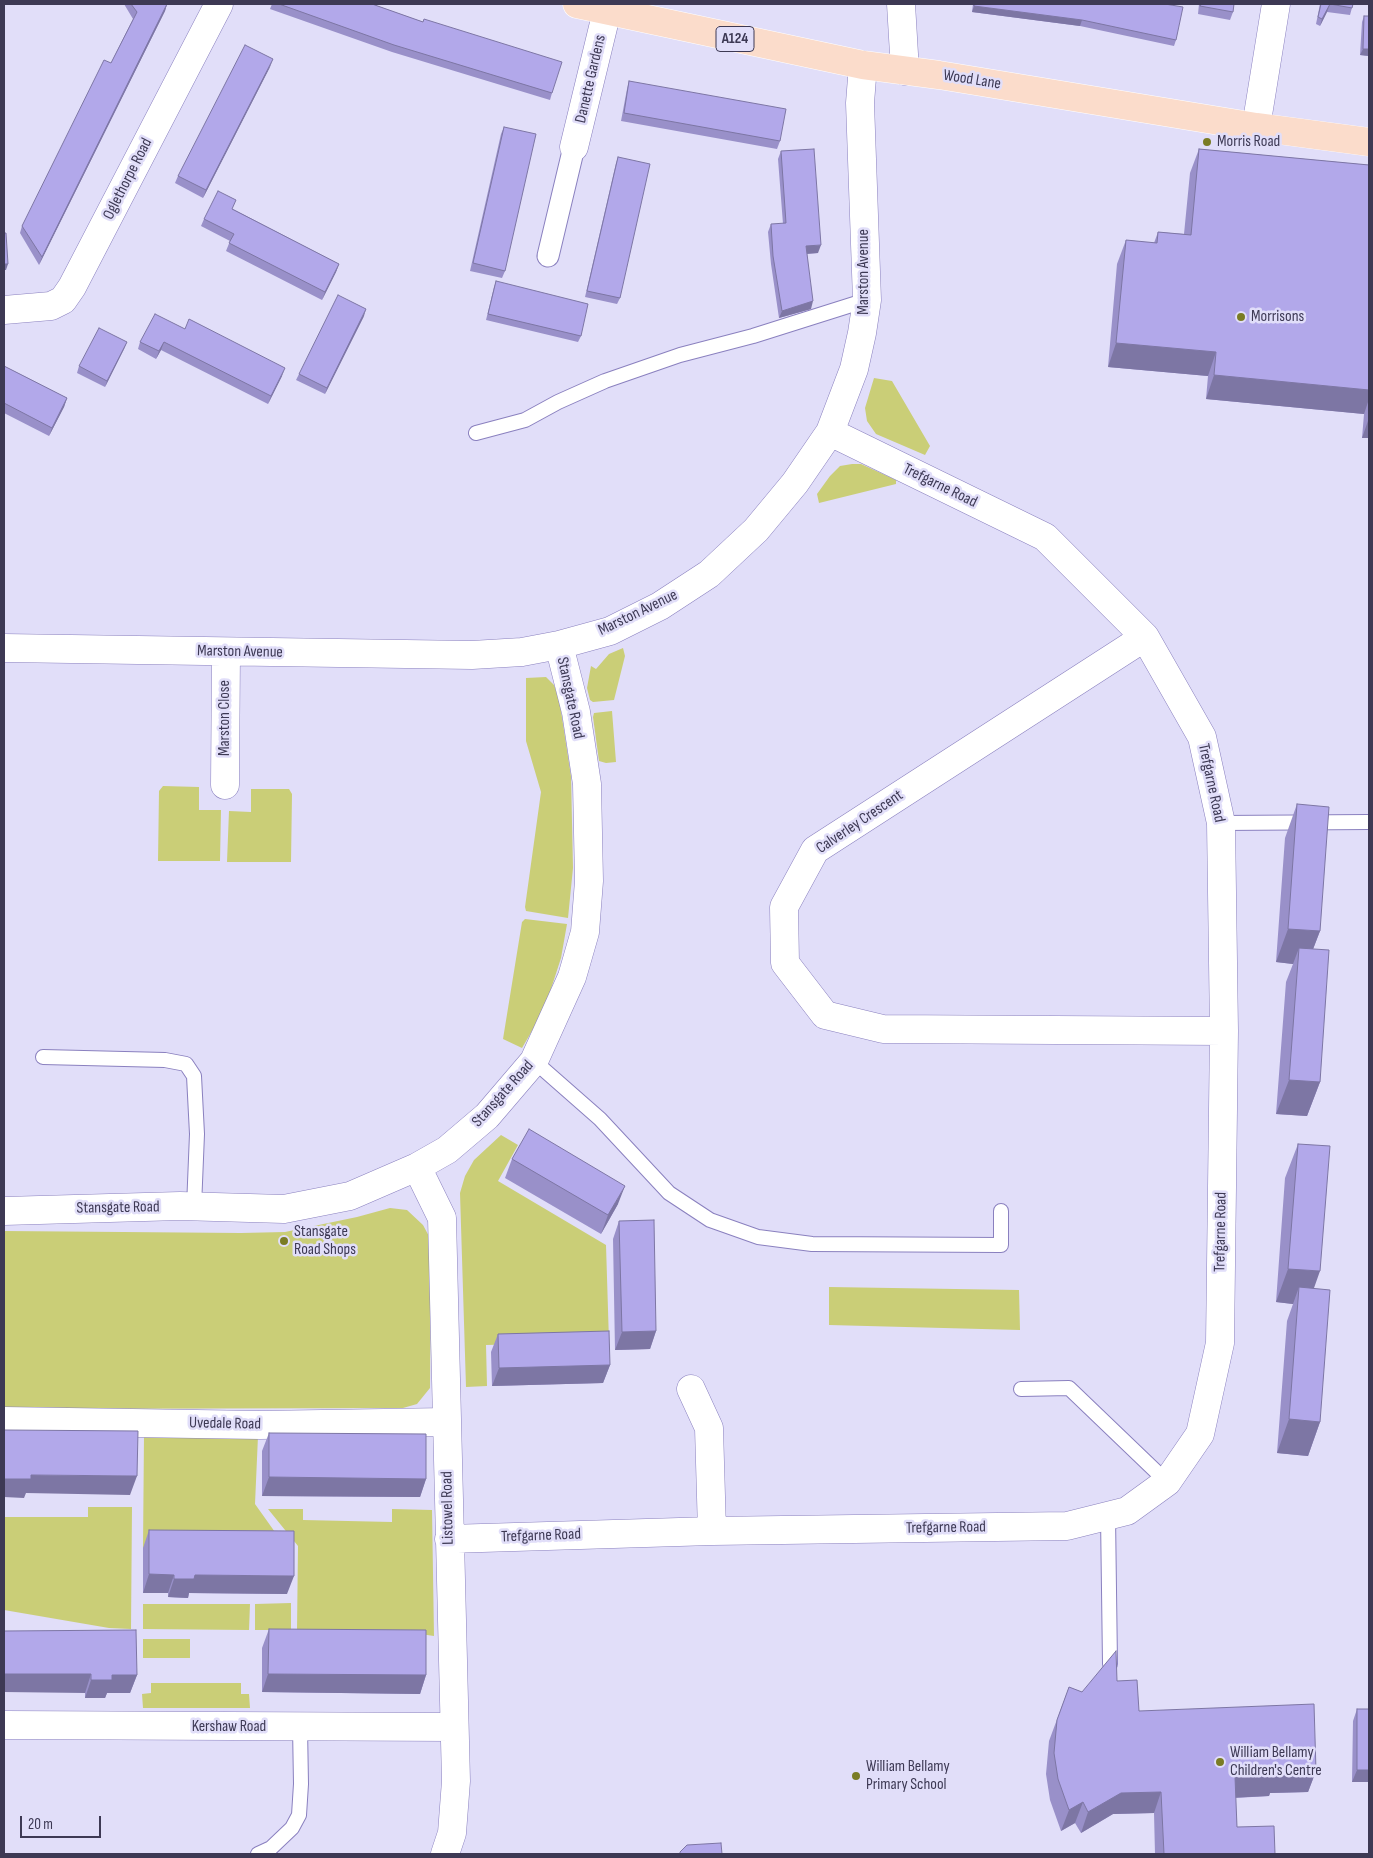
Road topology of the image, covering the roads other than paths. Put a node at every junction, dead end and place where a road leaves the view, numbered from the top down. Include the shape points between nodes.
1 (219, 4) edge
2 (577, 4) edge
3 (901, 4) edge
4 (1276, 4) edge
5 (607, 12) junction
6 (863, 65) junction
7 (905, 71) junction
8 (1256, 127) junction
9 (1369, 142) edge
10 (574, 147) joint
11 (548, 256) dead end
12 (867, 300) junction
13 (4, 310) edge
14 (830, 432) junction
15 (476, 433) dead end
16 (1145, 637) junction
17 (559, 645) junction
18 (4, 648) edge
19 (226, 652) junction
20 (225, 785) dead end
21 (1369, 822) edge
22 (1221, 823) junction
23 (1224, 1031) junction
24 (43, 1057) dead end
25 (534, 1061) junction
26 (417, 1167) junction
27 (194, 1207) junction
28 (1001, 1210) dead end
29 (4, 1211) edge
30 (691, 1389) dead end
31 (1021, 1389) dead end
32 (4, 1421) edge
33 (446, 1422) junction
34 (1167, 1482) junction
35 (1108, 1516) junction
36 (712, 1531) junction
37 (449, 1539) junction
38 (1110, 1664) edge
39 (4, 1725) edge
40 (453, 1726) junction
41 (300, 1727) junction
42 (258, 1854) edge
43 (445, 1854) edge

1 - 13 street, Oglethorpe Road via 63,300 51,306
2 - 5 main road, Wood Lane / A124
3 - 7 street
4 - 8 street
5 - 6 main road, Wood Lane / A124
5 - 10 street, Danette Gardens
6 - 7 main road, Wood Lane / A124
6 - 12 street, Marston Avenue via 860,103
7 - 8 main road, Wood Lane / A124
8 - 9 main road, Wood Lane / A124
10 - 11 street
12 - 14 street, Marston Avenue via 854,369
12 - 15 lane via 652,364 605,381 525,420
14 - 16 street, Trefgarne Road via 1045,537
14 - 17 street, Marston Avenue via 795,483 756,530 709,574 660,606 610,631
16 - 22 street, Trefgarne Road via 1202,737
16 - 23 street, Calverley Crescent via 815,850 784,907 785,963 825,1015 883,1029
17 - 19 street, Marston Avenue via 522,652 472,655
17 - 25 street, Stansgate Road via 576,712 586,784 589,881 584,932 572,977
18 - 19 street, Marston Avenue
19 - 20 street, Marston Close
21 - 22 lane
22 - 23 street, Trefgarne Road
23 - 34 street, Trefgarne Road via 1220,1343 1200,1434
24 - 27 lane via 165,1060 186,1064 194,1076 195,1086
25 - 26 street, Stansgate Road via 487,1116 447,1150
25 - 28 lane via 600,1119 669,1193 710,1220 758,1238 812,1244 1001,1245
26 - 27 street, Stansgate Road via 350,1196 284,1209
26 - 33 street, Listowel Road via 442,1218
27 - 29 street, Stansgate Road
30 - 36 street via 709,1428
31 - 34 lane via 1069,1388
32 - 33 street, Uvedale Road
33 - 37 street, Listowel Road
34 - 35 street, Trefgarne Road via 1127,1511
35 - 36 street, Trefgarne Road via 1067,1526
35 - 38 lane
36 - 37 street, Trefgarne Road
37 - 40 street, Listowel Road
39 - 41 street, Kershaw Road
40 - 41 street, Kershaw Road
40 - 43 street, Listowel Road via 456,1781 452,1833
41 - 42 lane via 299,1814 292,1828 271,1848

